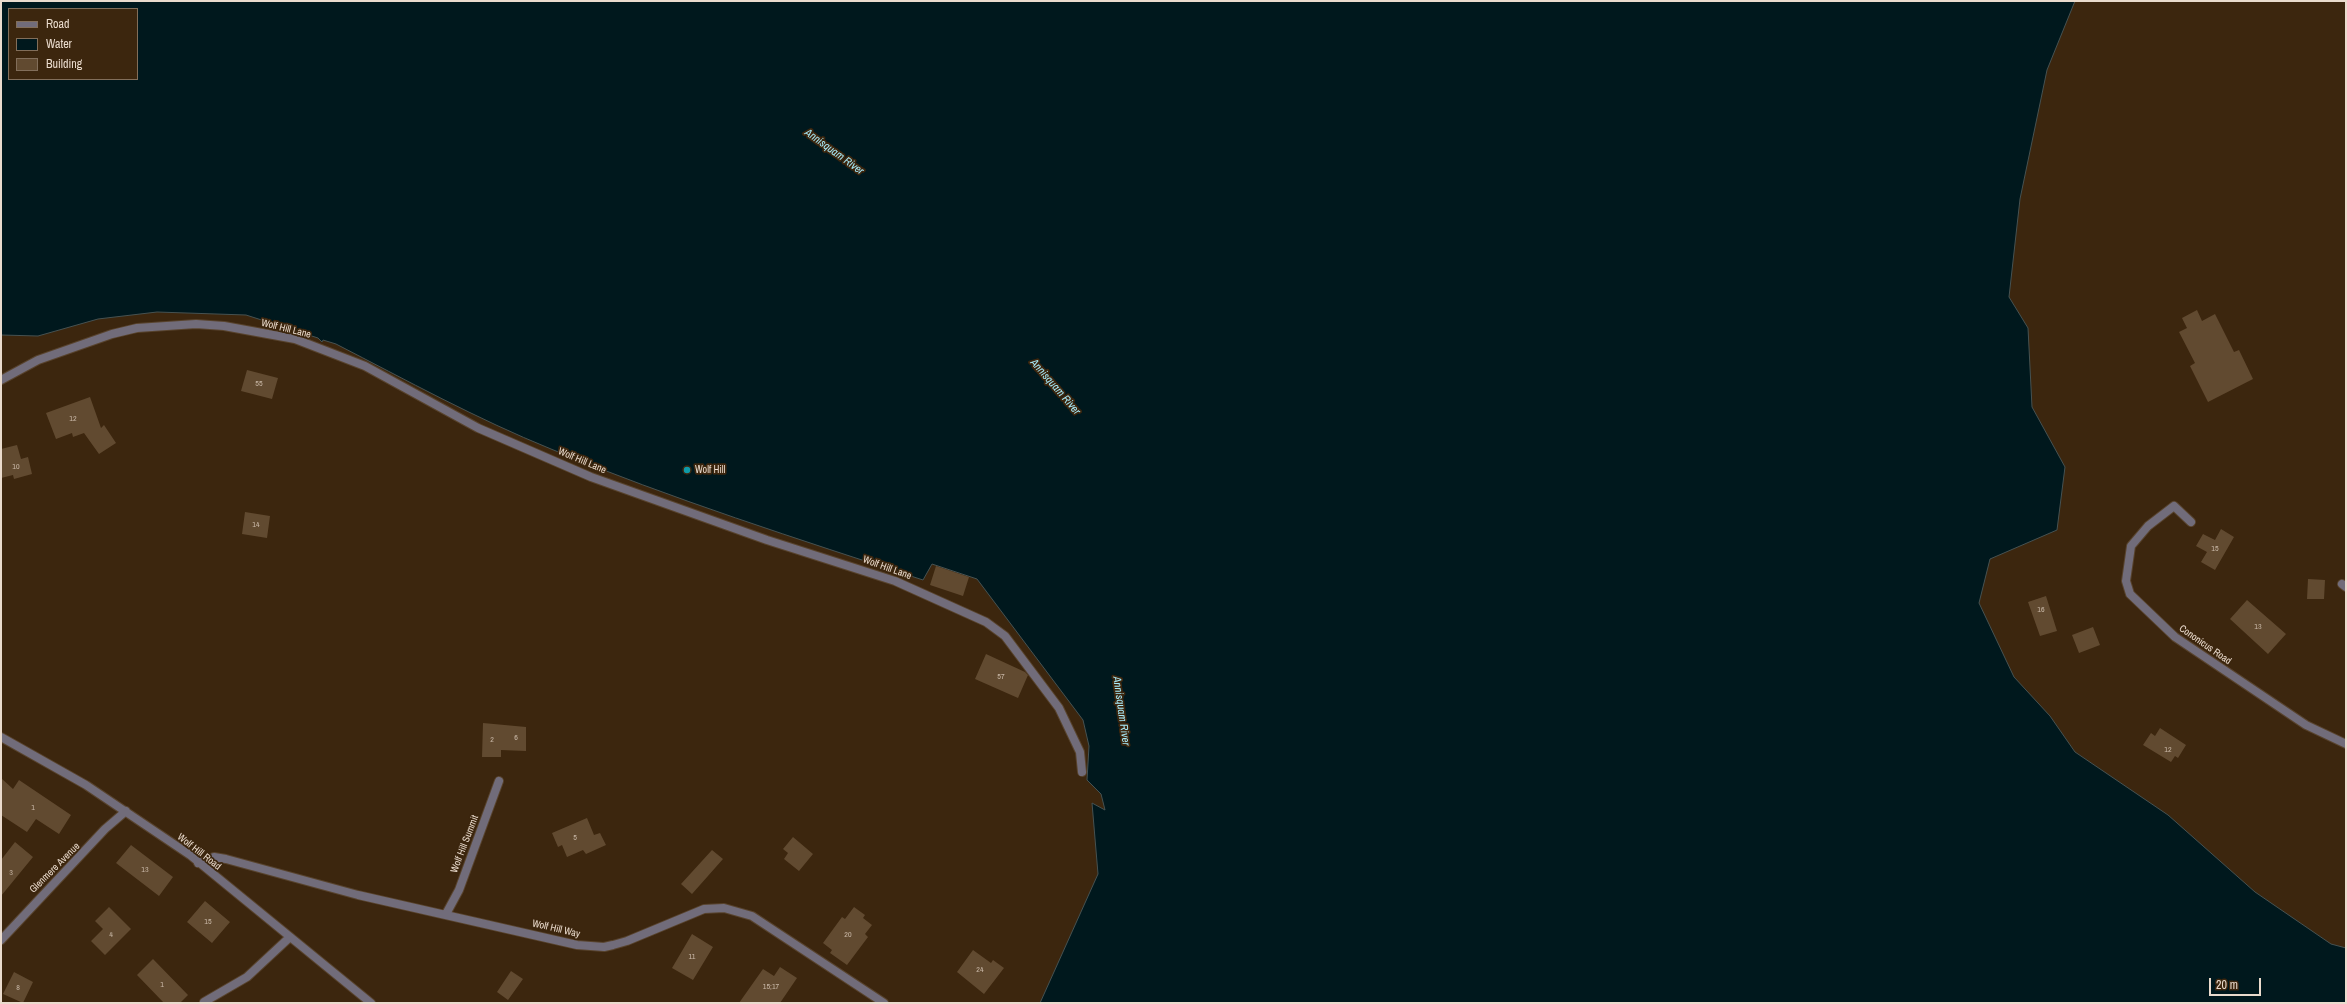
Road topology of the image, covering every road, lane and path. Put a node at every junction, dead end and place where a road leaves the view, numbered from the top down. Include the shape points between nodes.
1 (1, 380) edge
2 (2191, 522) dead end
3 (1, 737) edge
4 (2346, 744) edge
5 (1082, 772) dead end
6 (499, 780) dead end
7 (126, 811) junction
8 (198, 863) junction
9 (446, 914) junction
10 (290, 938) junction
11 (1, 940) edge
12 (204, 1002) dead end
13 (371, 1003) edge
14 (884, 1003) edge

1 - 5 street, Wolf Hill Lane via 38,360 137,328 224,326 295,339 365,366 478,428 591,477 767,540 895,581 986,622 1005,636 1059,708 1080,752
2 - 4 street, Cononicus Road via 2174,506 2148,526 2131,546 2126,581 2130,594 2174,638 2306,725
3 - 7 street, Wolf Hill Road
6 - 9 street, Wolf Hill Summit via 459,890
7 - 8 street, Wolf Hill Road
7 - 11 street, Glenmere Avenue via 105,829
8 - 9 street, Wolf Hill Way via 214,857 226,859 358,895
8 - 10 street, Wolf Hill Road
9 - 14 street, Wolf Hill Way via 577,945 604,947 627,941 704,908 724,908 752,916
10 - 12 street via 247,977
10 - 13 street, Wolf Hill Road

